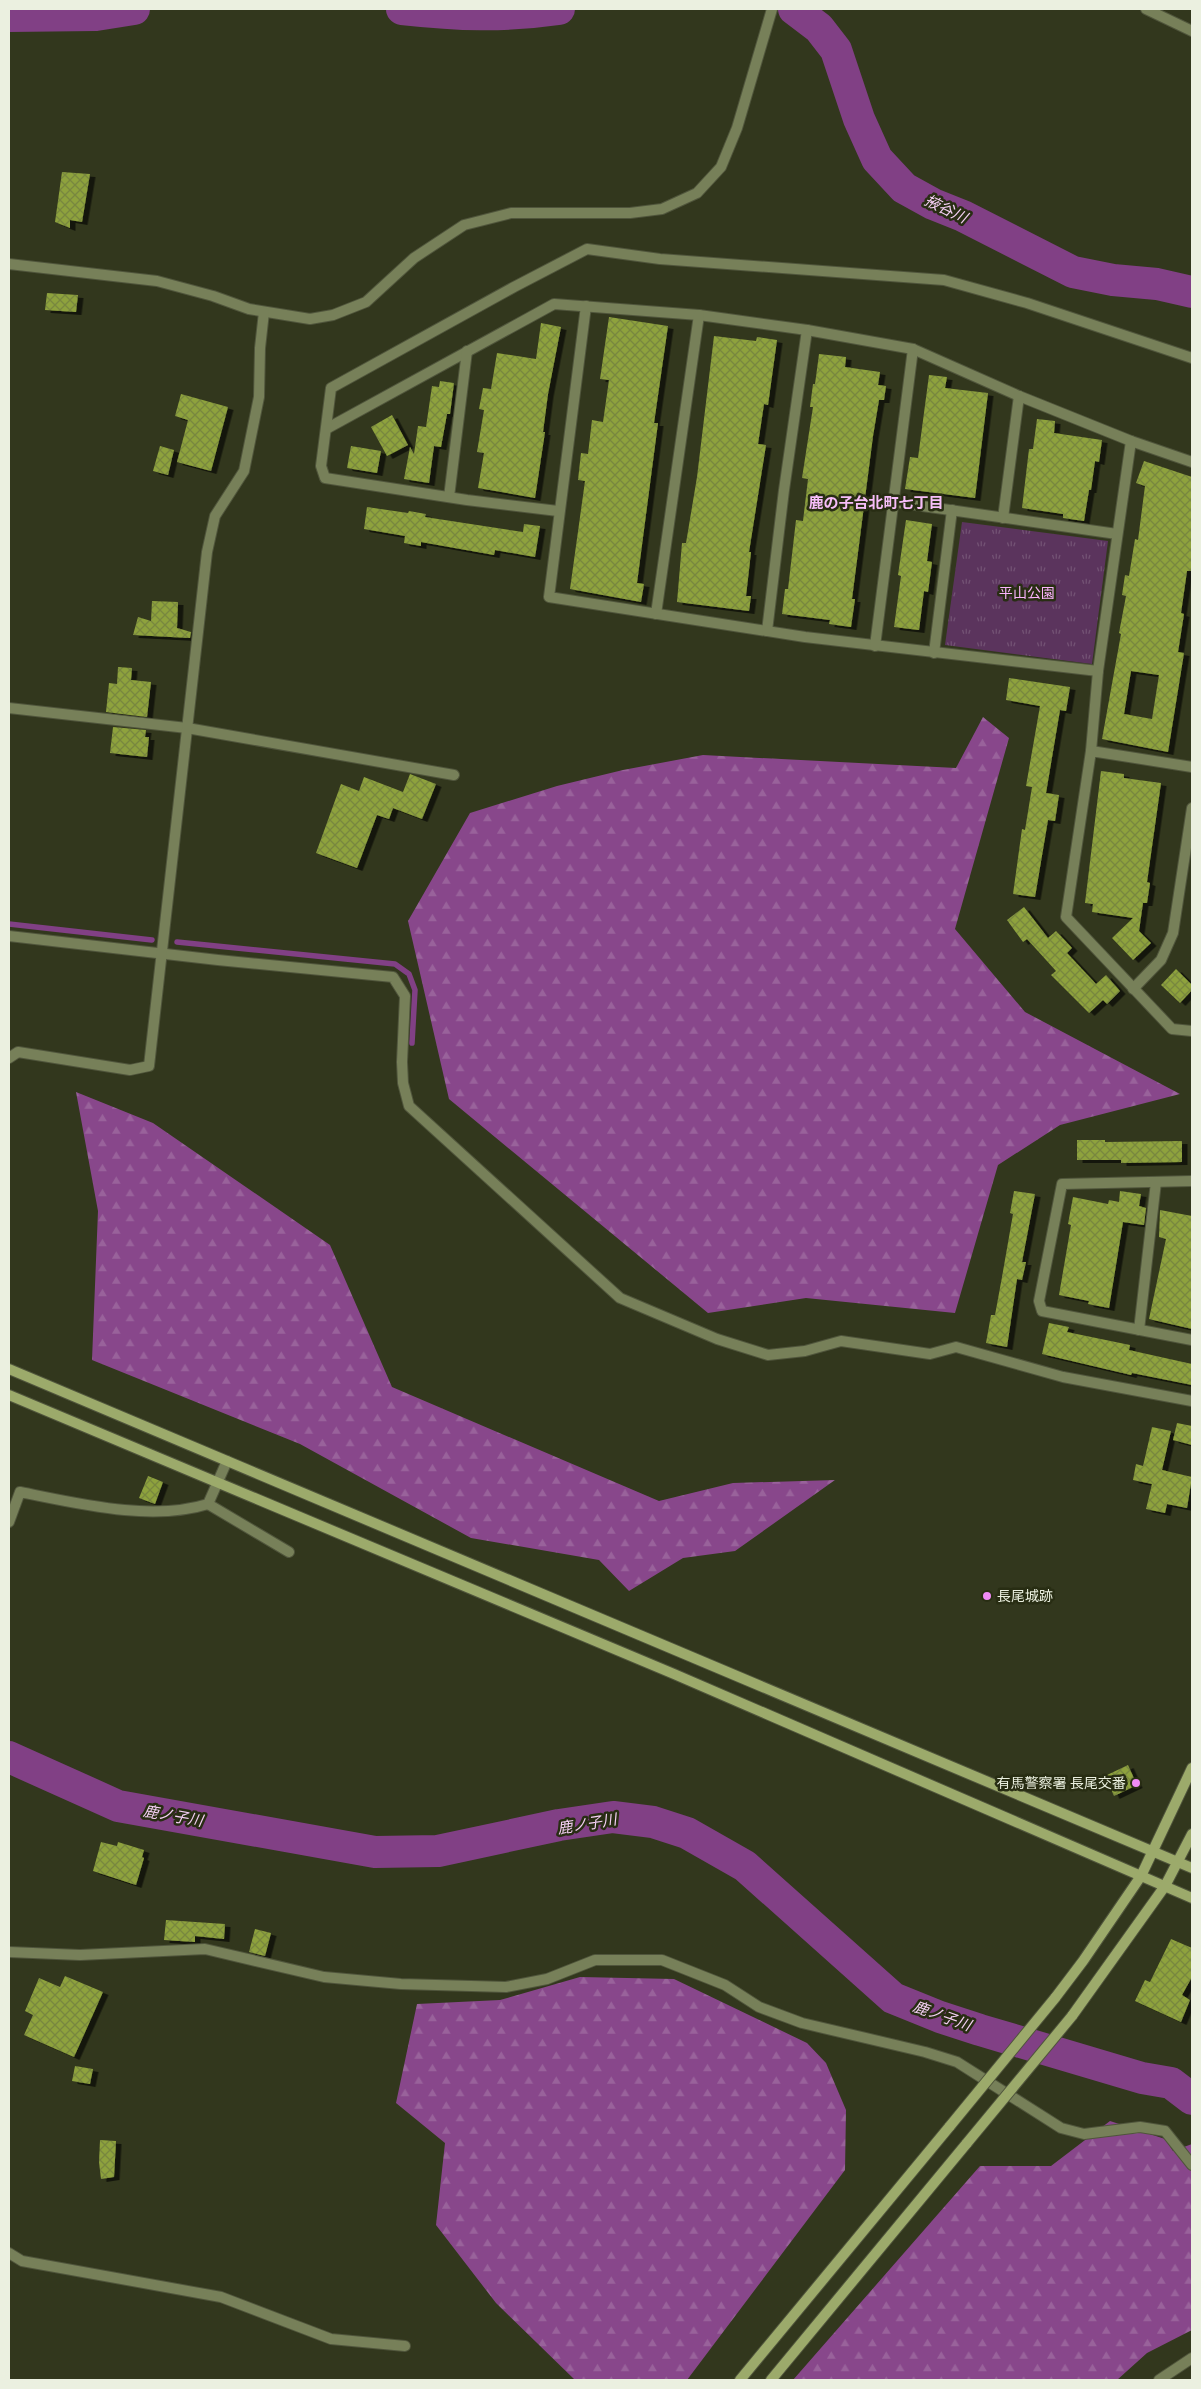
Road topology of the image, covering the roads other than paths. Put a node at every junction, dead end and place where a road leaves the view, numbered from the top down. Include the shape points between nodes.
1 (772, 9) edge
2 (1146, 9) edge
3 (1192, 31) edge
4 (9, 264) edge
5 (586, 306) junction
6 (264, 312) junction
7 (699, 314) junction
8 (807, 330) junction
9 (913, 349) junction
10 (467, 351) junction
11 (1192, 358) edge
12 (1019, 396) junction
13 (326, 429) junction
14 (1130, 441) junction
15 (1192, 462) edge
16 (449, 497) junction
17 (894, 502) junction
18 (952, 510) junction
19 (558, 511) junction
20 (1003, 518) junction
21 (1117, 534) junction
22 (656, 614) junction
23 (767, 631) junction
24 (875, 646) junction
25 (934, 653) junction
26 (1098, 671) junction
27 (9, 708) edge
28 (187, 728) junction
29 (1091, 751) junction
30 (1192, 767) edge
31 (454, 775) dead end
32 (1192, 808) edge
33 (9, 936) edge
34 (161, 952) junction
35 (1133, 990) junction
36 (1192, 1031) edge
37 (9, 1058) edge
38 (1192, 1181) edge
39 (1156, 1182) junction
40 (1139, 1330) junction
41 (1192, 1340) edge
42 (9, 1369) edge
43 (9, 1395) edge
44 (1192, 1401) edge
45 (227, 1461) junction
46 (218, 1482) junction
47 (208, 1504) junction
48 (9, 1522) edge
49 (289, 1552) dead end
50 (1192, 1768) edge
51 (1192, 1834) edge
52 (1153, 1852) junction
53 (1179, 1862) junction
54 (1192, 1868) edge
55 (1141, 1876) junction
56 (1165, 1886) junction
57 (1192, 1898) edge
58 (9, 1952) edge
59 (1192, 2165) edge
60 (9, 2253) edge
61 (405, 2346) dead end
62 (1192, 2358) edge
63 (740, 2380) edge
64 (771, 2380) edge
65 (1159, 2380) edge

1 - 6 street via 737,128 721,167 697,193 662,209 630,213 511,213 464,225 414,258 366,302 333,315 310,319
2 - 3 street
4 - 6 street via 156,281
5 - 7 street
5 - 10 street via 554,304
5 - 19 street
6 - 28 street via 259,397 244,471 215,516 207,552
7 - 8 street
7 - 22 street
8 - 9 street
8 - 23 street
9 - 12 street
9 - 17 street
10 - 13 street
10 - 16 street
11 - 13 street via 1027,303 944,280 660,259 587,249 331,388
12 - 14 street
12 - 20 street
13 - 16 street via 321,466 325,478
14 - 15 street
14 - 21 street
16 - 19 street
17 - 18 street
17 - 24 street
18 - 20 street
18 - 25 street
19 - 22 street via 549,597
20 - 21 street
21 - 26 street
22 - 23 street
23 - 24 street
24 - 25 street
25 - 26 street
26 - 29 street
27 - 28 street
28 - 31 street
28 - 34 street
29 - 30 street
29 - 35 street via 1066,917
32 - 35 street via 1173,933 1160,960
33 - 34 street
34 - 37 street via 149,1066 130,1070 18,1052
34 - 44 street via 393,977 405,996 402,1062 409,1106 620,1298 717,1339 768,1355 805,1351 841,1341 930,1354 956,1347 1063,1376
35 - 36 street via 1172,1029
38 - 39 street
39 - 40 street
39 - 40 street via 1062,1184 1040,1302 1042,1311
40 - 41 street
42 - 45 street
43 - 46 street
45 - 46 street
45 - 52 street
46 - 47 street
46 - 55 street
47 - 48 street via 190,1510 113,1510 20,1492
47 - 49 street
50 - 52 street
51 - 53 street
52 - 53 street
52 - 55 street
53 - 54 street
53 - 56 street
55 - 56 street
55 - 63 street, bridge via 1055,1998
56 - 57 street
56 - 64 street, bridge via 1072,2016
58 - 59 street via 80,1955 206,1950 324,1977 506,1988 547,1979 595,1960 662,1960 725,1985 759,2007 802,2024 957,2062 1061,2128 1084,2134 1140,2127 1165,2131
60 - 61 street via 22,2261 221,2297 331,2339
62 - 65 street

